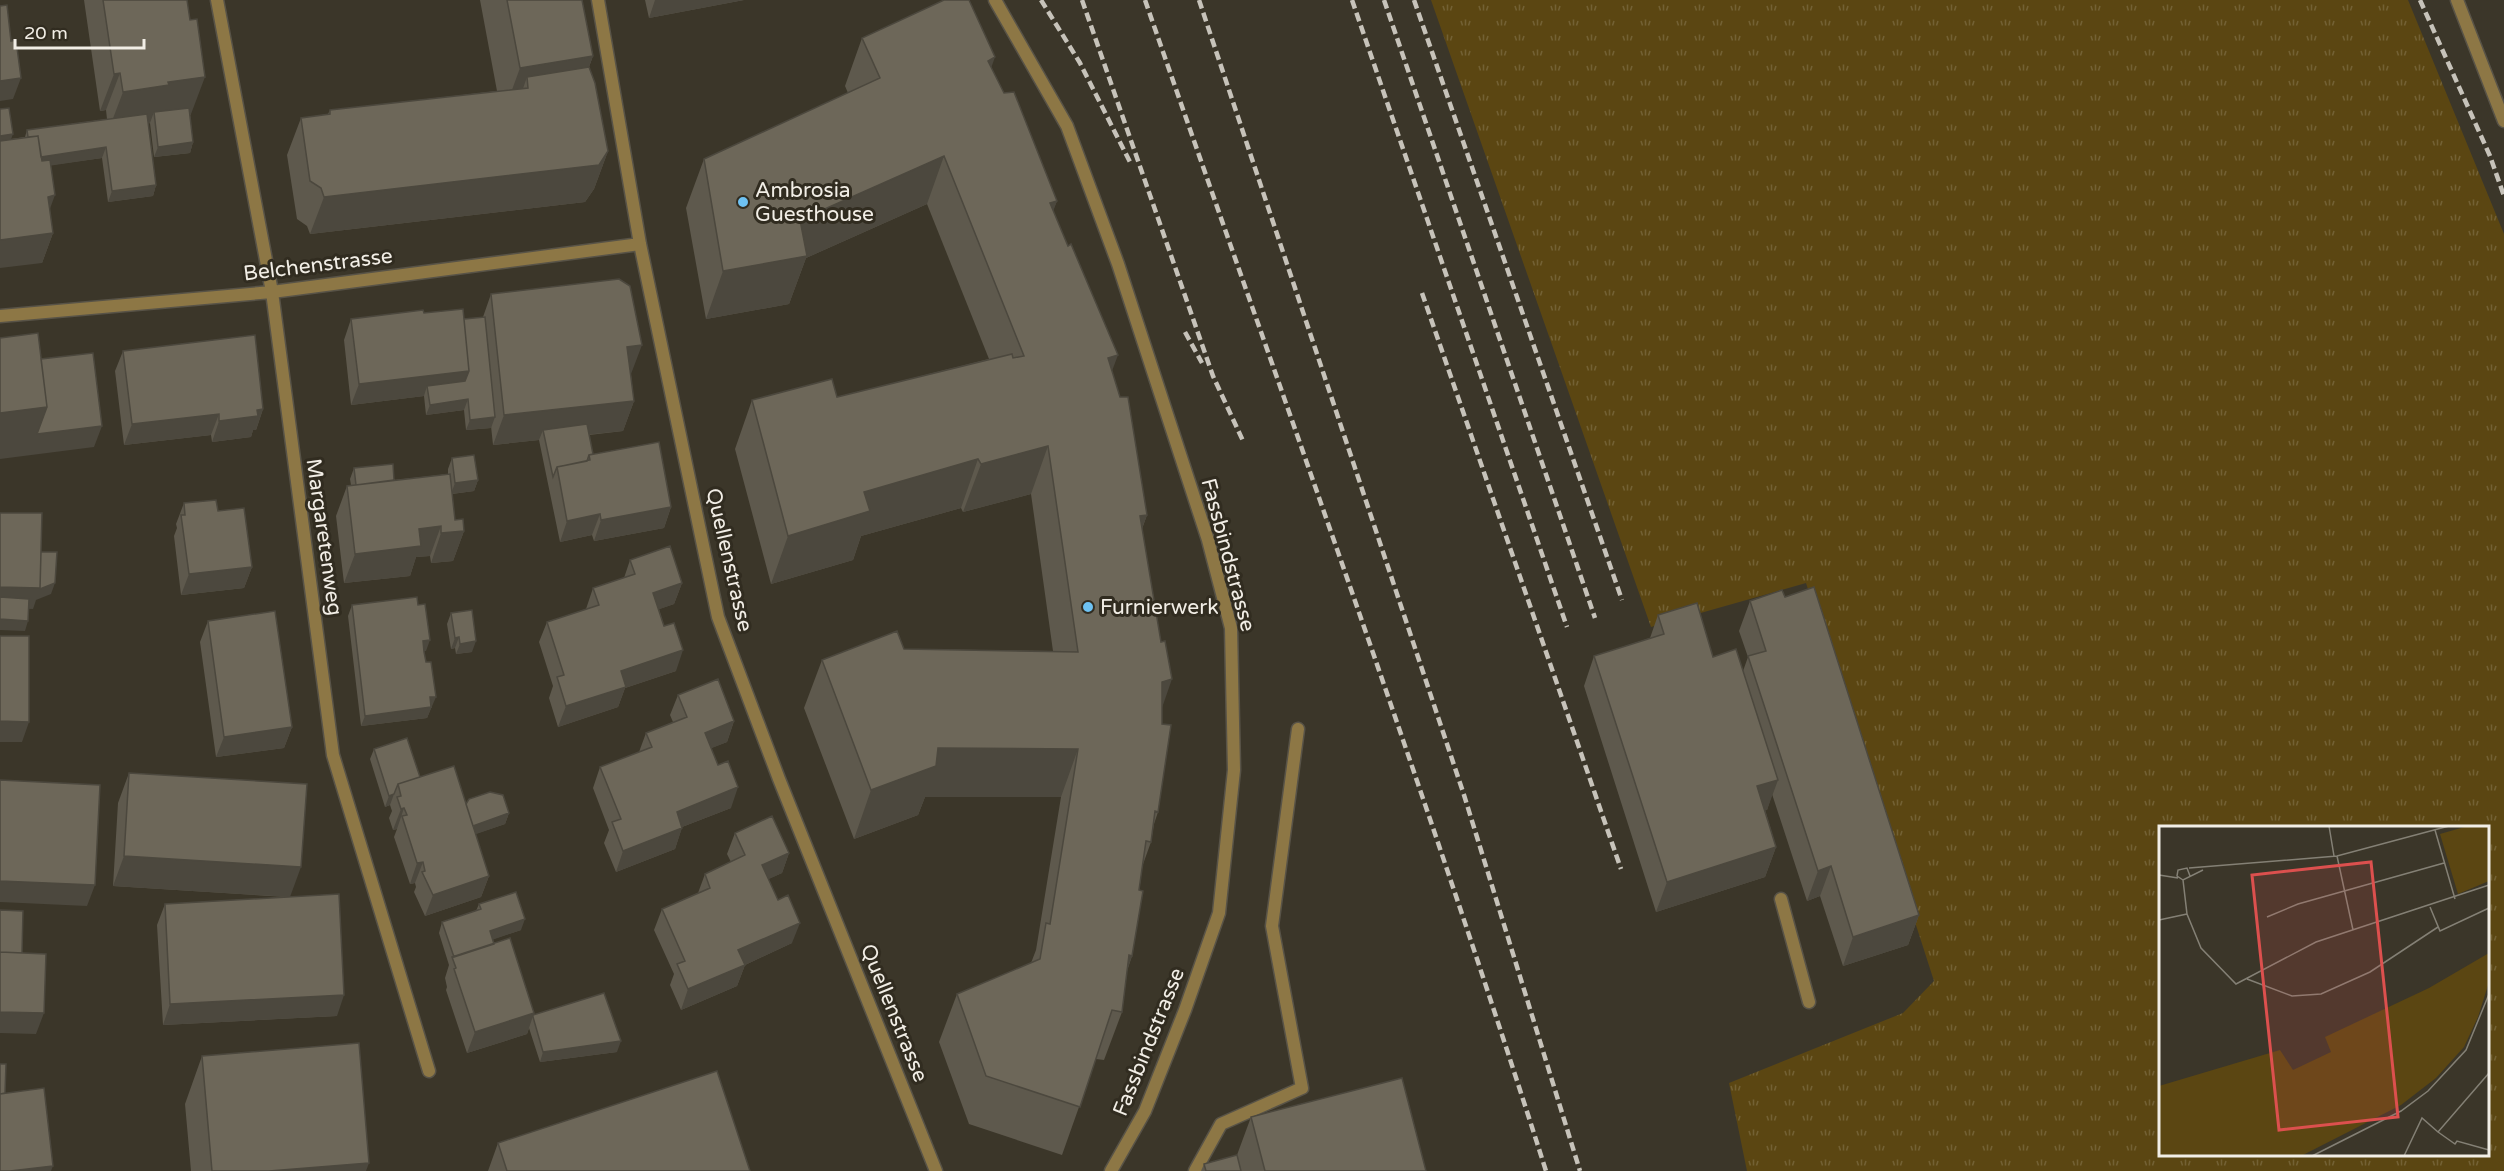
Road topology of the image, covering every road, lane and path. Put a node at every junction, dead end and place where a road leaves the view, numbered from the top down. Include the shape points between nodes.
1 (217, 0) edge
2 (598, 0) edge
3 (995, 0) edge
4 (2457, 0) edge
5 (2504, 121) edge
6 (640, 243) junction
7 (272, 292) junction
8 (0, 316) edge
9 (1298, 729) dead end
10 (1781, 898) dead end
11 (1809, 1002) dead end
12 (429, 1071) dead end
13 (936, 1171) edge
14 (1111, 1171) edge
15 (1195, 1171) edge

1 - 7 street, Margaretenweg
2 - 6 street, Quellenstrasse
3 - 14 street, Fassbindstrasse via 1071,137 1118,264 1205,528 1231,628 1234,770 1219,913 1145,1111
4 - 5 street
6 - 7 street, Belchenstrasse
6 - 13 street, Quellenstrasse via 718,617
7 - 8 street, Belchenstrasse
7 - 12 street, Margaretenweg via 333,755
9 - 15 street via 1272,926 1302,1088 1221,1124
10 - 11 street

